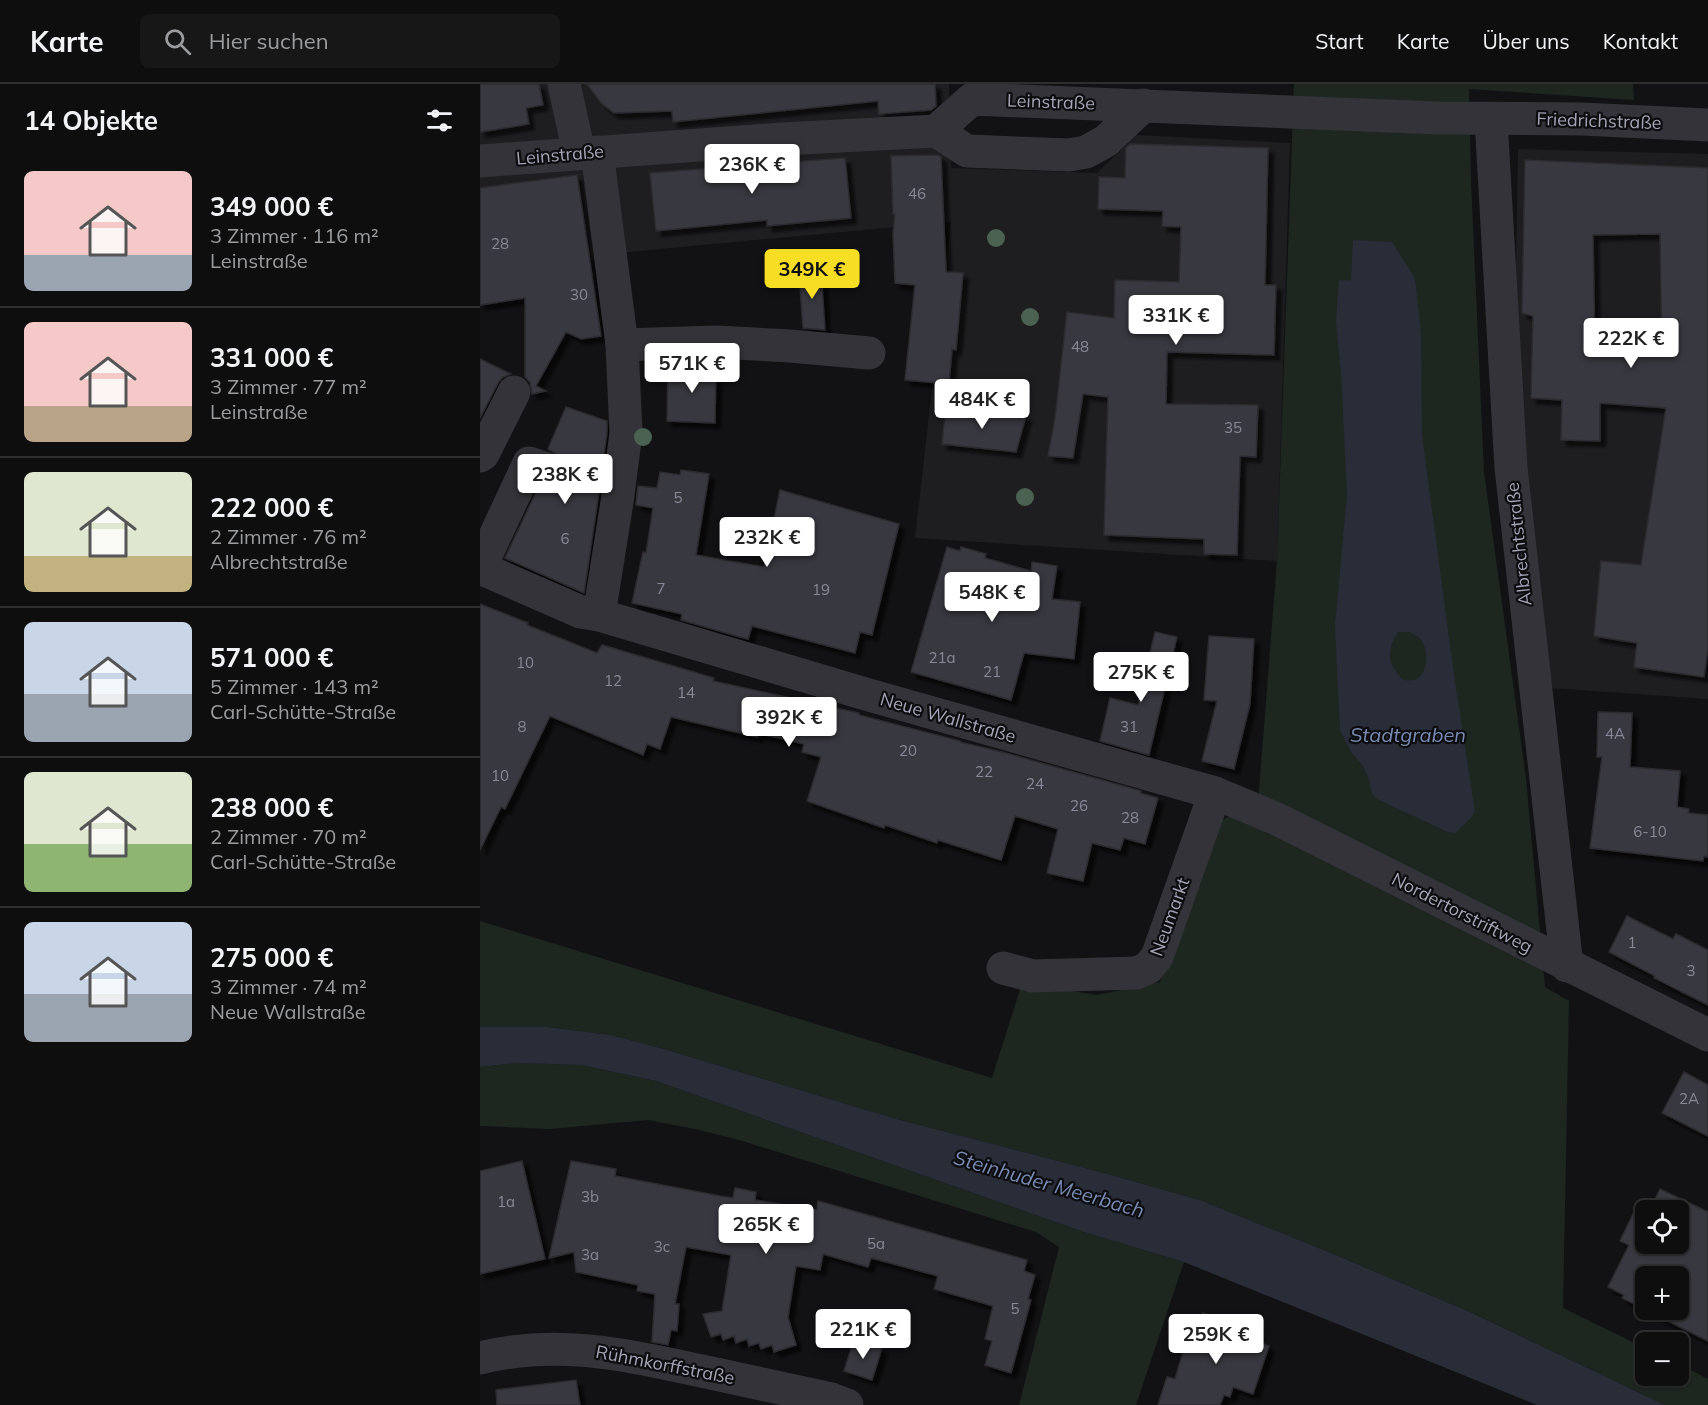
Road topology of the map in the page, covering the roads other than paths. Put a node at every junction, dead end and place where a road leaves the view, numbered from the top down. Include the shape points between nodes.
1 (564, 84) edge
2 (969, 92) edge
3 (1144, 105) junction
4 (1491, 119) junction
5 (1708, 125) edge
6 (936, 130) junction
7 (588, 152) junction
8 (480, 161) edge
9 (622, 345) junction
10 (869, 353) dead end
11 (514, 392) dead end
12 (480, 456) edge
13 (547, 469) dead end
14 (480, 568) edge
15 (599, 615) junction
16 (1215, 793) junction
17 (1567, 966) junction
18 (1003, 968) dead end
19 (1708, 1035) edge
20 (480, 1358) edge
21 (835, 1403) edge

1 - 7 street
2 - 3 street, Leinstraße
2 - 6 street, Leinstraße
3 - 4 street, Leinstraße
3 - 6 street via 1113,123 973,116
3 - 6 street via 1106,141 1086,152 1069,155 967,151
4 - 5 street, Friedrichstraße
4 - 17 street, Albrechtstraße via 1511,468
6 - 7 street, Leinstraße
7 - 8 street, Leinstraße
7 - 9 street via 606,220
9 - 10 street via 716,342
9 - 15 street via 626,433
11 - 12 street
13 - 14 street via 529,463
14 - 15 street, Neue Wallstraße via 581,612
15 - 16 street, Neue Wallstraße
16 - 17 street, Nordertorstriftweg via 1277,819
16 - 18 street, Neumarkt via 1157,957 1148,968 1136,973 1033,976
17 - 19 street, Nordertorstriftweg
20 - 21 street, Rühmkorffstraße via 509,1351 573,1349 628,1355

